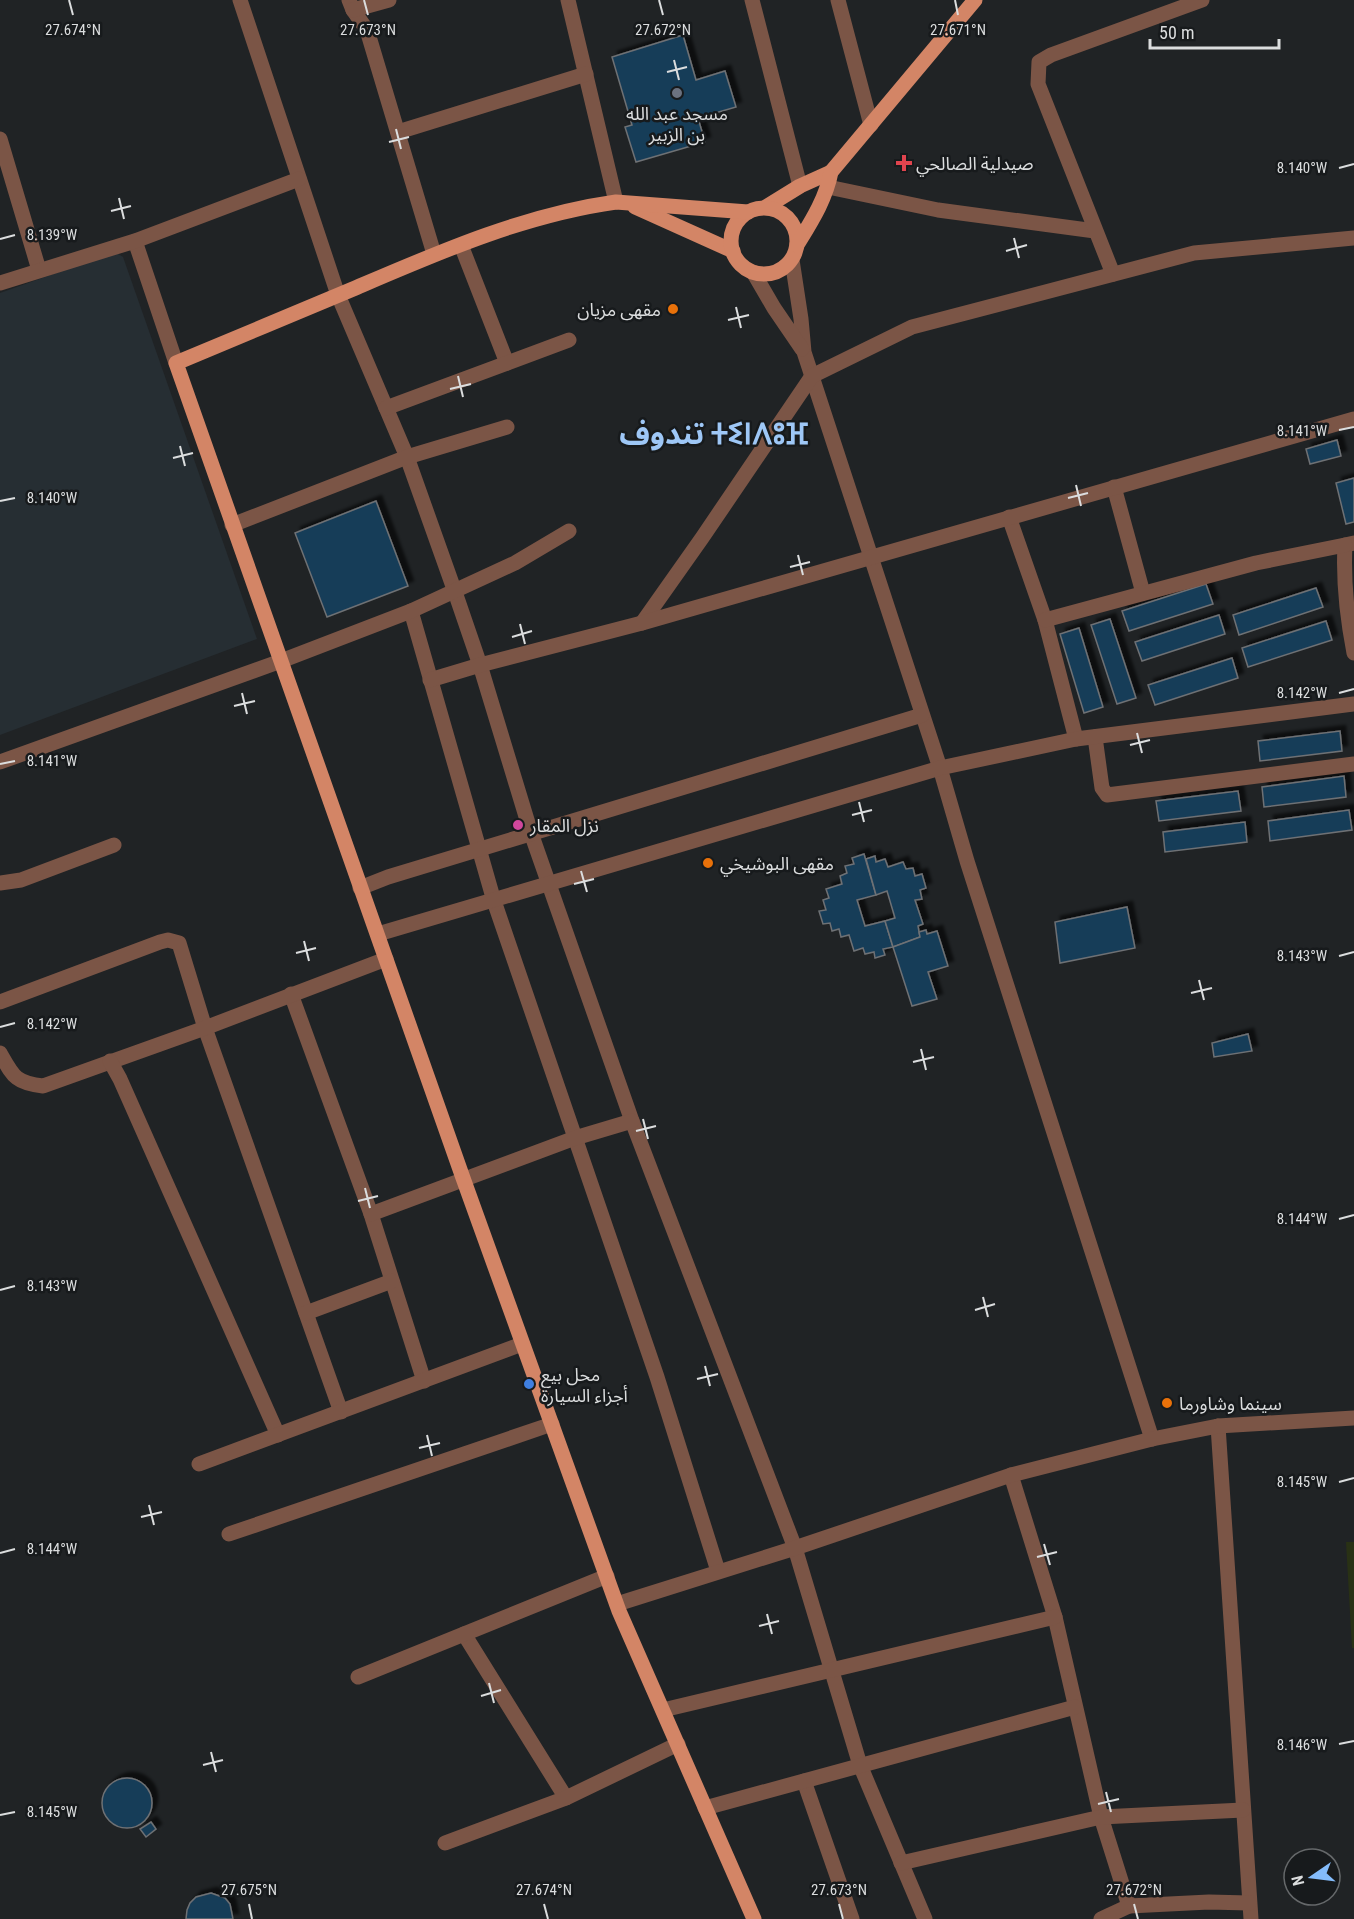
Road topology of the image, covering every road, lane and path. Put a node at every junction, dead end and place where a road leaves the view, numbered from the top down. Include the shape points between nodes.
1 (240, 0) edge
2 (389, 0) edge
3 (568, 0) edge
4 (752, 0) edge
5 (838, 0) edge
6 (975, 0) edge
7 (1202, 0) edge
8 (351, 5) edge
9 (586, 74) junction
10 (871, 124) junction
11 (398, 132) junction
12 (0, 139) edge
13 (299, 179) junction
14 (830, 180) junction
15 (800, 186) junction
16 (621, 203) junction
17 (766, 207) junction
18 (748, 212) junction
19 (1095, 231) junction
20 (1354, 238) edge
21 (135, 240) junction
22 (461, 244) junction
23 (797, 245) junction
24 (732, 250) junction
25 (434, 254) junction
26 (792, 260) junction
27 (39, 270) junction
28 (753, 272) junction
29 (1113, 274) junction
30 (0, 284) edge
31 (338, 295) junction
32 (569, 340) dead end
33 (804, 352) junction
34 (176, 363) junction
35 (507, 363) junction
36 (812, 376) junction
37 (386, 408) junction
38 (1354, 419) edge
39 (507, 427) dead end
40 (407, 457) junction
41 (1114, 487) junction
42 (1009, 517) junction
43 (232, 525) junction
44 (568, 531) dead end
45 (1350, 544) edge
46 (870, 557) junction
47 (455, 592) junction
48 (1143, 593) junction
49 (411, 610) junction
50 (1045, 620) junction
51 (642, 623) junction
52 (1354, 653) edge
53 (280, 661) junction
54 (480, 665) junction
55 (430, 680) junction
56 (1354, 704) edge
57 (922, 715) junction
58 (1095, 737) junction
59 (1076, 739) junction
60 (0, 762) edge
61 (1354, 764) edge
62 (940, 768) junction
63 (531, 833) junction
64 (114, 845) dead end
65 (478, 850) junction
66 (0, 883) edge
67 (548, 885) junction
68 (360, 888) junction
69 (494, 901) junction
70 (378, 934) junction
71 (386, 959) junction
72 (291, 994) junction
73 (0, 1002) edge
74 (205, 1028) junction
75 (0, 1053) edge
76 (110, 1061) junction
77 (632, 1121) junction
78 (575, 1138) junction
79 (463, 1178) junction
80 (370, 1214) junction
81 (392, 1281) junction
82 (306, 1313) junction
83 (522, 1344) junction
84 (424, 1381) junction
85 (341, 1412) junction
86 (1354, 1418) edge
87 (552, 1424) junction
88 (1218, 1426) junction
89 (278, 1435) junction
90 (1152, 1439) junction
91 (199, 1464) dead end
92 (1011, 1475) junction
93 (229, 1534) dead end
94 (795, 1548) junction
95 (718, 1571) junction
96 (607, 1576) junction
97 (617, 1604) junction
98 (1055, 1617) junction
99 (464, 1634) junction
100 (832, 1669) junction
101 (358, 1677) dead end
102 (1075, 1707) junction
103 (663, 1710) junction
104 (678, 1744) junction
105 (860, 1765) junction
106 (804, 1781) junction
107 (566, 1798) junction
108 (705, 1808) junction
109 (1243, 1810) junction
110 (1101, 1817) junction
111 (445, 1843) dead end
112 (901, 1863) junction
113 (1249, 1903) junction
114 (1129, 1906) junction
115 (754, 1919) edge
116 (851, 1919) edge
117 (925, 1919) edge
118 (1101, 1919) edge
119 (1251, 1919) edge

1 - 13 street
2 - 8 street
3 - 9 street
4 - 15 street
5 - 10 street
6 - 10 main road
7 - 19 street via 1051,55 1039,63 1038,84
8 - 11 street via 367,30
9 - 11 street
9 - 16 street
10 - 14 main road
11 - 25 street
12 - 27 street
13 - 21 street
13 - 31 street
14 - 15 main road
14 - 19 street via 938,210
14 - 23 main road
15 - 17 main road
16 - 18 main road
16 - 22 main road via 595,205 515,225
16 - 24 main road
17 - 18 main road
17 - 23 main road via 786,215 797,234
18 - 24 main road via 732,232
19 - 29 street
20 - 29 street via 1194,253
21 - 27 street
21 - 34 street
22 - 25 main road
22 - 35 street
23 - 26 main road
24 - 28 main road via 744,267
25 - 31 main road
26 - 28 main road via 774,273
26 - 33 street
27 - 30 street
28 - 33 street
29 - 36 street via 912,327
31 - 34 main road
31 - 37 street
32 - 35 street
33 - 36 street
34 - 43 main road
35 - 37 street
36 - 46 street
36 - 51 street
37 - 40 street
38 - 41 street
39 - 40 street
40 - 43 street
40 - 47 street
41 - 42 street
41 - 48 street
42 - 46 street
42 - 50 street
43 - 53 main road
44 - 47 street
45 - 48 street via 1256,563
45 - 52 street via 1344,573
46 - 51 street
46 - 57 street
47 - 49 street
47 - 54 street
48 - 50 street
49 - 53 street
49 - 55 street
50 - 59 street
51 - 54 street
53 - 60 street
53 - 68 main road
54 - 55 street
54 - 63 street
55 - 65 street
56 - 58 street
57 - 62 street
57 - 63 street
58 - 59 street
58 - 61 street via 1102,788 1107,795
59 - 62 street
62 - 67 street
62 - 90 street
63 - 65 street
63 - 67 street
64 - 66 street via 21,880
65 - 68 street
65 - 69 street
67 - 69 street
67 - 77 street
68 - 70 main road
69 - 70 street
69 - 78 street
70 - 71 main road
71 - 72 street
71 - 79 main road
72 - 74 street
72 - 80 street
73 - 74 street via 173,940 179,943
74 - 76 street
74 - 82 street
75 - 76 street via 14,1077 25,1084 43,1086
76 - 89 street
77 - 78 street
77 - 94 street
78 - 79 street
78 - 95 street
79 - 80 street
79 - 83 main road
80 - 81 street
81 - 82 street
81 - 84 street
82 - 85 street
83 - 84 street
83 - 87 main road
84 - 85 street
85 - 89 street
86 - 88 street
87 - 93 street
87 - 96 main road
88 - 90 street
88 - 109 street
89 - 91 street
90 - 92 street
92 - 94 street
92 - 98 street
94 - 95 street
94 - 100 street
95 - 97 street
96 - 97 main road
96 - 99 street
97 - 103 main road
98 - 100 street
98 - 102 street
99 - 101 street
99 - 107 street
100 - 103 street
100 - 105 street
102 - 105 street
102 - 110 street
103 - 104 main road
104 - 107 street
104 - 108 main road
105 - 106 street
105 - 112 street
106 - 108 street
106 - 116 street
107 - 111 street
108 - 115 main road
109 - 110 street
109 - 113 street
110 - 112 street
110 - 114 street
112 - 117 street
113 - 114 street
113 - 119 street
114 - 118 street

